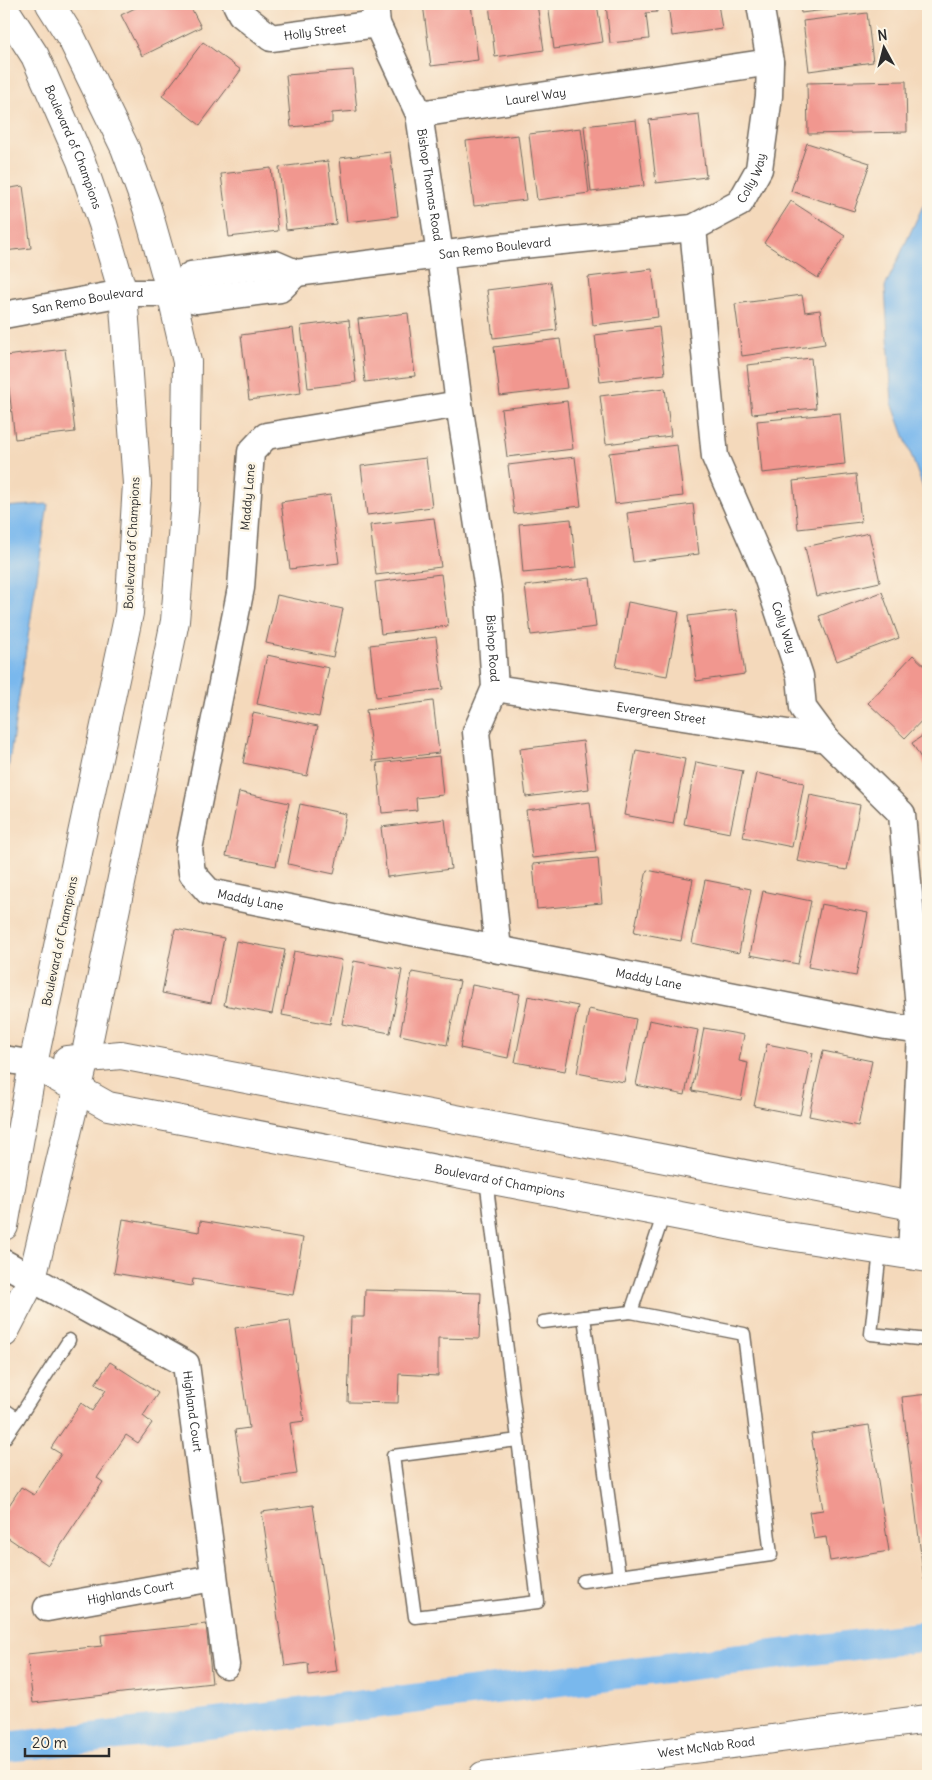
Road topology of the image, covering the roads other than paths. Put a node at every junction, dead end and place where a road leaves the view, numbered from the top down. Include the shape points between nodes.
1 (50, 4) edge
2 (236, 4) edge
3 (760, 4) edge
4 (4, 8) edge
5 (376, 14) edge
6 (770, 62) junction
7 (419, 114) junction
8 (693, 228) junction
9 (440, 255) junction
10 (123, 293) junction
11 (171, 293) junction
12 (4, 316) edge
13 (459, 404) junction
14 (495, 688) junction
15 (826, 739) junction
16 (498, 950) junction
17 (921, 1031) junction
18 (85, 1058) junction
19 (4, 1059) edge
20 (33, 1064) junction
21 (77, 1089) junction
22 (486, 1179) junction
23 (920, 1207) edge
24 (664, 1213) junction
25 (4, 1226) edge
26 (880, 1251) junction
27 (920, 1257) edge
28 (4, 1263) edge
29 (32, 1279) junction
30 (630, 1312) junction
31 (584, 1317) junction
32 (543, 1322) dead end
33 (4, 1334) edge
34 (69, 1340) dead end
35 (928, 1340) edge
36 (4, 1409) edge
37 (18, 1419) junction
38 (4, 1439) edge
39 (518, 1440) junction
40 (619, 1576) junction
41 (213, 1578) junction
42 (583, 1580) dead end
43 (48, 1608) dead end
44 (226, 1665) dead end
45 (923, 1718) edge
46 (483, 1776) edge

1 - 11 street via 72,39 125,148 147,208
2 - 5 street, Holly Street via 241,14 271,38
3 - 6 street, Colly Way
4 - 10 street, Boulevard of Champions via 35,56 81,161
5 - 7 street
6 - 7 street, Laurel Way
6 - 8 street, Colly Way via 759,169 740,203
7 - 9 street, Bishop Thomas Road
8 - 9 street, San Remo Boulevard
8 - 15 street, Colly Way via 715,457 765,571 800,676 803,708
9 - 11 street, San Remo Boulevard via 296,273 280,289 196,300
9 - 13 street, Bishop Thomas Road
10 - 11 street, San Remo Boulevard
10 - 12 street, San Remo Boulevard
10 - 20 street, Boulevard of Champions via 137,484 130,613
11 - 18 street via 187,362 185,500 175,621
13 - 14 street, Bishop Road via 489,596
13 - 16 street, Maddy Lane via 266,436 251,452 240,588 189,849 192,873 210,892
14 - 15 street, Evergreen Street
14 - 16 street, Bishop Road via 476,732
15 - 17 street, Colly Way via 902,814
16 - 17 street, Maddy Lane
17 - 23 street, Colly Way
18 - 20 street
18 - 21 street
18 - 23 street via 121,1055
19 - 20 street
20 - 21 street, Boulevard of Champions
20 - 25 street, Boulevard of Champions
21 - 22 street, Boulevard of Champions via 108,1106
21 - 29 street
22 - 24 street, Boulevard of Champions
22 - 39 lane
23 - 27 street, Colly Way
24 - 26 street, Boulevard of Champions
24 - 30 lane
26 - 27 street, Boulevard of Champions
26 - 35 lane via 871,1334
28 - 29 street, Highland Court
29 - 33 street
29 - 41 street, Highland Court via 186,1364
30 - 31 lane
30 - 40 lane via 744,1334 772,1555
31 - 32 lane
31 - 40 lane
34 - 37 lane
36 - 37 lane
37 - 38 lane
39 - 39 lane via 538,1602 415,1617 393,1456
40 - 42 lane
41 - 43 street, Highlands Court
41 - 44 street, Highland Court
45 - 46 street, West McNab Road

